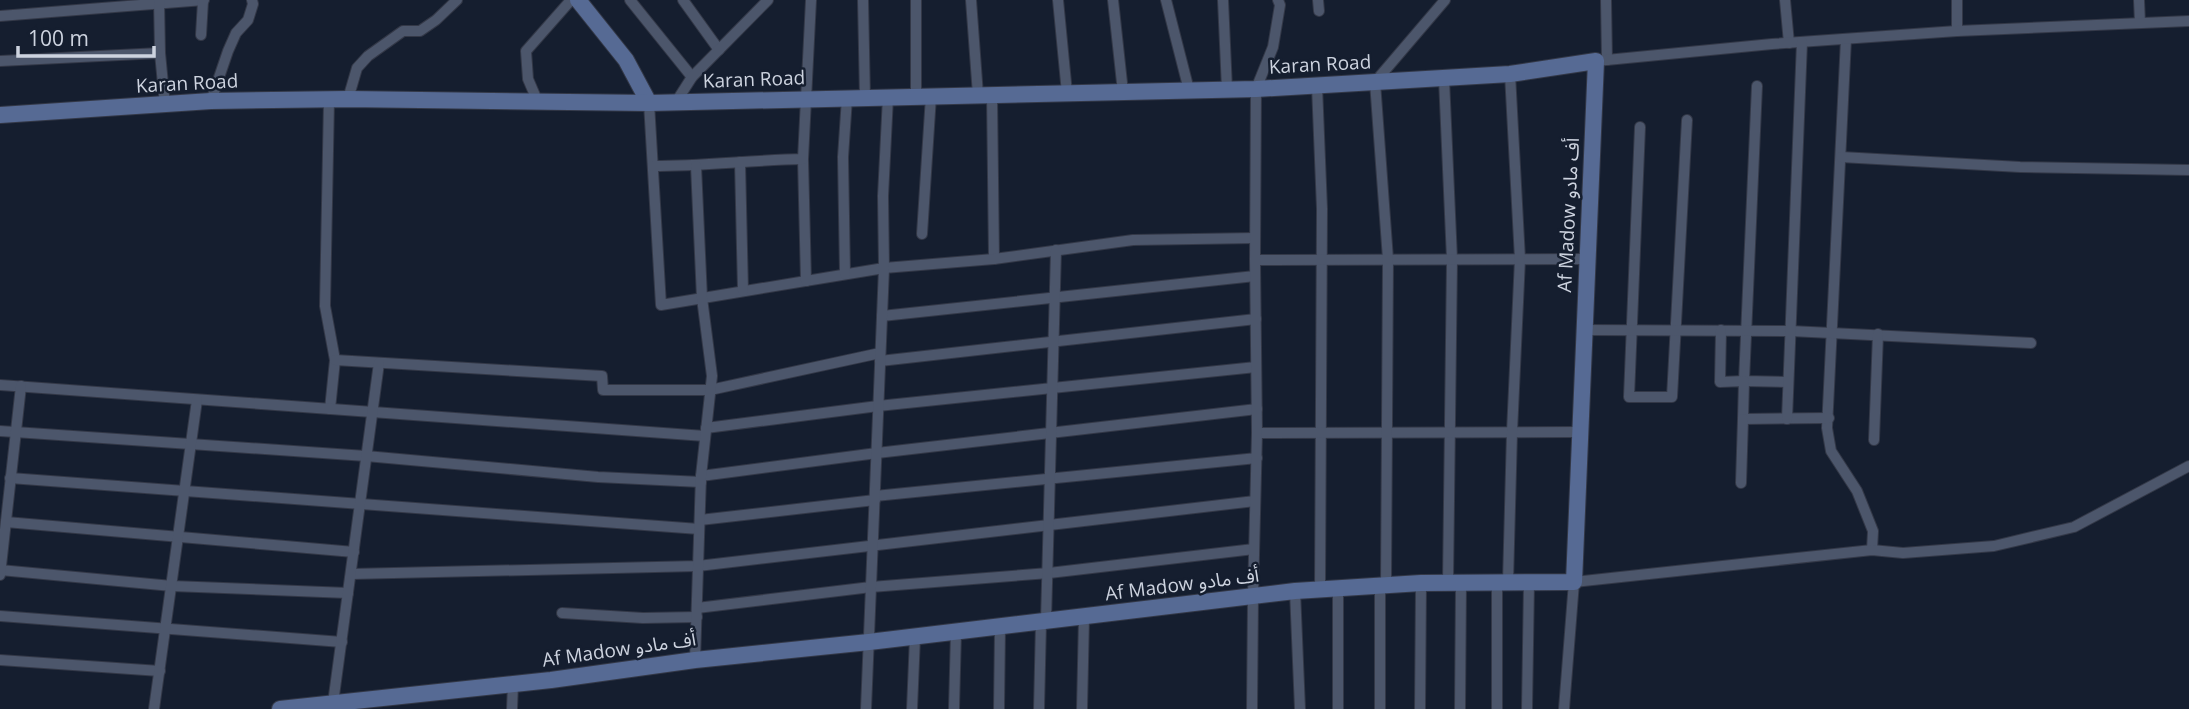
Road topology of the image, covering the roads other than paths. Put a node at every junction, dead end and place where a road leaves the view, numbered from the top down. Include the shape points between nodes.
1 (204, 0) edge
2 (252, 0) edge
3 (457, 0) edge
4 (571, 0) edge
5 (578, 0) edge
6 (630, 0) edge
7 (682, 0) edge
8 (768, 0) edge
9 (810, 0) edge
10 (863, 0) edge
11 (916, 0) edge
12 (971, 0) edge
13 (1058, 0) edge
14 (1113, 0) edge
15 (1166, 0) edge
16 (1223, 0) edge
17 (1278, 0) edge
18 (1445, 0) edge
19 (1606, 0) edge
20 (1785, 0) edge
21 (1956, 0) edge
22 (2139, 0) edge
23 (159, 1) edge
24 (0, 16) edge
25 (2189, 21) edge
26 (2140, 23) junction
27 (1957, 31) junction
28 (201, 36) dead end
29 (1846, 39) junction
30 (1802, 42) junction
31 (1789, 43) junction
32 (719, 50) junction
33 (160, 53) junction
34 (0, 61) edge
35 (1602, 61) junction
36 (1510, 74) junction
37 (692, 77) junction
38 (1444, 79) junction
39 (1375, 82) junction
40 (1317, 86) junction
41 (1757, 86) dead end
42 (1227, 89) junction
43 (1256, 89) junction
44 (1189, 90) junction
45 (1123, 92) junction
46 (1067, 93) junction
47 (985, 95) junction
48 (924, 96) junction
49 (888, 97) junction
50 (805, 98) junction
51 (847, 98) junction
52 (865, 98) junction
53 (348, 99) junction
54 (329, 100) junction
55 (537, 100) junction
56 (211, 101) junction
57 (676, 102) junction
58 (649, 103) junction
59 (165, 105) junction
60 (0, 115) edge
61 (1687, 120) dead end
62 (1640, 127) dead end
63 (1841, 157) junction
64 (803, 159) junction
65 (740, 162) junction
66 (653, 166) junction
67 (696, 166) junction
68 (2189, 170) edge
69 (922, 234) dead end
70 (1255, 238) junction
71 (1056, 250) junction
72 (1587, 258) junction
73 (993, 259) junction
74 (1452, 259) junction
75 (1520, 259) junction
76 (1255, 260) junction
77 (1321, 260) junction
78 (1388, 260) junction
79 (884, 268) junction
80 (845, 274) junction
81 (1255, 276) junction
82 (806, 281) junction
83 (743, 291) junction
84 (1055, 297) junction
85 (702, 298) junction
86 (882, 316) junction
87 (1256, 319) junction
88 (1584, 330) junction
89 (1632, 330) junction
90 (1676, 330) junction
91 (1721, 330) junction
92 (1745, 331) junction
93 (1791, 331) junction
94 (1832, 332) junction
95 (1878, 334) junction
96 (1054, 342) junction
97 (2031, 342) dead end
98 (880, 357) junction
99 (335, 360) junction
100 (379, 363) junction
101 (1256, 367) junction
102 (1744, 382) junction
103 (1788, 382) junction
104 (0, 385) edge
105 (20, 386) junction
106 (1052, 388) junction
107 (710, 390) junction
108 (197, 400) junction
109 (878, 406) junction
110 (330, 409) junction
111 (1257, 409) junction
112 (372, 412) junction
113 (1829, 418) junction
114 (1743, 419) junction
115 (1787, 419) junction
116 (0, 431) edge
117 (15, 432) junction
118 (706, 432) junction
119 (1387, 432) junction
120 (1452, 432) junction
121 (1512, 432) junction
122 (1580, 432) junction
123 (1051, 433) junction
124 (1257, 433) junction
125 (1320, 433) junction
126 (1874, 440) dead end
127 (191, 445) junction
128 (877, 453) junction
129 (366, 456) junction
130 (1256, 458) junction
131 (2189, 466) edge
132 (10, 478) junction
133 (701, 479) junction
134 (1050, 479) junction
135 (1741, 484) dead end
136 (185, 491) junction
137 (875, 498) junction
138 (1255, 501) junction
139 (360, 504) junction
140 (6, 522) junction
141 (700, 525) junction
142 (1048, 525) junction
143 (179, 537) junction
144 (873, 545) junction
145 (1254, 549) junction
146 (1872, 550) junction
147 (354, 552) junction
148 (698, 566) junction
149 (0, 571) edge
150 (1047, 573) junction
151 (351, 574) junction
152 (1455, 582) junction
153 (1503, 582) junction
154 (1529, 582) junction
155 (1574, 582) junction
156 (1421, 583) junction
157 (172, 586) junction
158 (1383, 586) junction
159 (871, 587) junction
160 (1338, 589) junction
161 (1320, 590) junction
162 (1295, 592) junction
163 (348, 593) junction
164 (1253, 596) junction
165 (697, 612) junction
166 (562, 613) dead end
167 (0, 616) edge
168 (1084, 617) junction
169 (1043, 621) junction
170 (1000, 627) junction
171 (166, 629) junction
172 (956, 632) junction
173 (915, 637) junction
174 (342, 642) junction
175 (869, 642) junction
176 (0, 660) edge
177 (695, 660) junction
178 (160, 671) junction
179 (513, 684) junction
180 (340, 705) edge
181 (154, 709) edge
182 (280, 709) edge
183 (512, 709) edge
184 (866, 709) edge
185 (912, 709) edge
186 (954, 709) edge
187 (999, 709) edge
188 (1040, 709) edge
189 (1082, 709) edge
190 (1252, 709) edge
191 (1300, 709) edge
192 (1338, 709) edge
193 (1380, 709) edge
194 (1420, 709) edge
195 (1461, 709) edge
196 (1497, 709) edge
197 (1527, 709) edge
198 (1564, 709) edge

1 - 23 street
1 - 28 street
2 - 56 street via 248,20 236,33
3 - 53 street via 423,29 402,31 368,56 357,68
4 - 55 street via 526,51 528,79
5 - 58 street via 626,60
6 - 37 street
7 - 32 street
8 - 32 street
9 - 50 street
10 - 52 street
11 - 48 street
12 - 47 street
13 - 46 street
14 - 45 street
15 - 44 street
16 - 42 street
17 - 43 street via 1273,47
18 - 39 street
19 - 35 street
20 - 31 street
21 - 27 street
22 - 26 street
23 - 24 street
23 - 33 street
25 - 26 street
26 - 27 street
27 - 29 street
29 - 30 street
29 - 63 street
30 - 31 street
30 - 93 street
31 - 35 street
32 - 37 street
33 - 34 street
33 - 59 street
35 - 36 street, Karan Road
35 - 72 street, Af Madow أف مادو
36 - 38 street, Karan Road
36 - 75 street
37 - 57 street
38 - 39 street, Karan Road
38 - 74 street
39 - 40 street, Karan Road
39 - 78 street
40 - 43 street, Karan Road
40 - 77 street
41 - 92 street
42 - 43 street, Karan Road
42 - 44 street, Karan Road
43 - 70 street
44 - 45 street, Karan Road
45 - 46 street, Karan Road
46 - 47 street, Karan Road
47 - 48 street, Karan Road
47 - 73 street
48 - 49 street, Karan Road
48 - 69 street
49 - 52 street, Karan Road
49 - 79 street
50 - 51 street, Karan Road
50 - 57 street, Karan Road
50 - 64 street
51 - 52 street, Karan Road
51 - 80 street
53 - 54 street, Karan Road
53 - 55 street, Karan Road
54 - 56 street, Karan Road
54 - 99 street via 325,306
55 - 58 street, Karan Road
56 - 59 street, Karan Road
57 - 58 street, Karan Road
58 - 66 street
59 - 60 street, Karan Road
61 - 90 street
62 - 89 street
63 - 68 street
63 - 94 street
64 - 65 street
64 - 82 street
65 - 67 street
65 - 83 street
66 - 67 street
66 - 85 street via 661,305
67 - 85 street
70 - 71 street via 1133,240
70 - 76 street
71 - 73 street
71 - 84 street
72 - 75 street
72 - 88 street, Af Madow أف مادو
73 - 79 street
74 - 75 street
74 - 78 street
74 - 120 street
75 - 121 street
76 - 77 street
76 - 81 street
77 - 78 street
77 - 125 street
78 - 119 street
79 - 80 street
79 - 86 street
80 - 82 street
81 - 84 street
81 - 87 street
82 - 83 street
83 - 85 street
84 - 86 street
84 - 96 street
85 - 107 street
86 - 98 street
87 - 96 street
87 - 101 street
88 - 89 street
88 - 122 street, Af Madow أف مادو
89 - 90 street
89 - 90 street via 1629,397 1672,397
90 - 91 street
91 - 92 street
91 - 102 street via 1720,382
92 - 93 street
92 - 102 street
93 - 94 street
93 - 103 street
94 - 95 street
94 - 113 street
95 - 97 street
95 - 126 street
96 - 98 street
96 - 106 street
98 - 107 street
98 - 109 street
99 - 100 street
99 - 110 street
100 - 107 street via 602,376 603,390
100 - 112 street
101 - 106 street
101 - 111 street
102 - 103 street
102 - 114 street
103 - 115 street
104 - 105 street
105 - 108 street
105 - 117 street
106 - 109 street
106 - 123 street
107 - 118 street
108 - 110 street
108 - 127 street
109 - 118 street
109 - 128 street
110 - 112 street
111 - 123 street
111 - 124 street
112 - 118 street
112 - 129 street
113 - 115 street
113 - 146 street via 1830,451 1857,491 1873,531
114 - 115 street
114 - 135 street
116 - 117 street
117 - 127 street
117 - 132 street
118 - 133 street
119 - 120 street
119 - 125 street
119 - 158 street
120 - 121 street
120 - 152 street
121 - 122 street
121 - 153 street
122 - 155 street, Af Madow أف مادو
123 - 128 street
123 - 134 street
124 - 125 street
124 - 130 street
125 - 161 street
127 - 129 street
127 - 136 street
128 - 133 street
128 - 137 street
129 - 133 street via 598,477
129 - 139 street
130 - 134 street
130 - 138 street
131 - 146 street via 2074,527 1994,546
132 - 136 street
132 - 140 street
133 - 141 street
134 - 137 street
134 - 142 street
136 - 139 street
136 - 143 street
137 - 141 street
137 - 144 street
138 - 142 street
138 - 145 street
139 - 141 street
139 - 147 street
140 - 143 street
140 - 149 street
141 - 148 street
142 - 144 street
142 - 150 street
143 - 147 street
143 - 157 street
144 - 148 street
144 - 159 street
145 - 150 street
145 - 164 street
146 - 155 street
147 - 151 street
148 - 151 street
148 - 165 street
149 - 157 street
150 - 159 street
150 - 169 street
151 - 163 street
152 - 153 street, Af Madow أف مادو
152 - 156 street, Af Madow أف مادو
152 - 195 street
153 - 154 street, Af Madow أف مادو
153 - 196 street
154 - 155 street, Af Madow أف مادو
154 - 197 street
155 - 198 street
156 - 158 street, Af Madow أف مادو
156 - 194 street
157 - 163 street
157 - 171 street
158 - 160 street, Af Madow أف مادو
158 - 193 street
159 - 165 street
159 - 175 street
160 - 161 street, Af Madow أف مادو
160 - 192 street
161 - 162 street, Af Madow أف مادو
162 - 164 street, Af Madow أف مادو
162 - 191 street
163 - 174 street
164 - 168 street, Af Madow أف مادو
164 - 190 street
165 - 166 street via 643,618
165 - 177 street
167 - 171 street
168 - 169 street, Af Madow أف مادو
168 - 189 street
169 - 170 street, Af Madow أف مادو
169 - 188 street
170 - 172 street, Af Madow أف مادو
170 - 187 street
171 - 174 street
171 - 178 street
172 - 173 street, Af Madow أف مادو
172 - 186 street
173 - 175 street, Af Madow أف مادو
173 - 185 street
174 - 180 street
175 - 177 street, Af Madow أف مادو
175 - 184 street
176 - 178 street
177 - 179 street, Af Madow أف مادو
178 - 181 street
179 - 180 street, Af Madow أف مادو
179 - 183 street
180 - 182 street, Af Madow أف مادو

